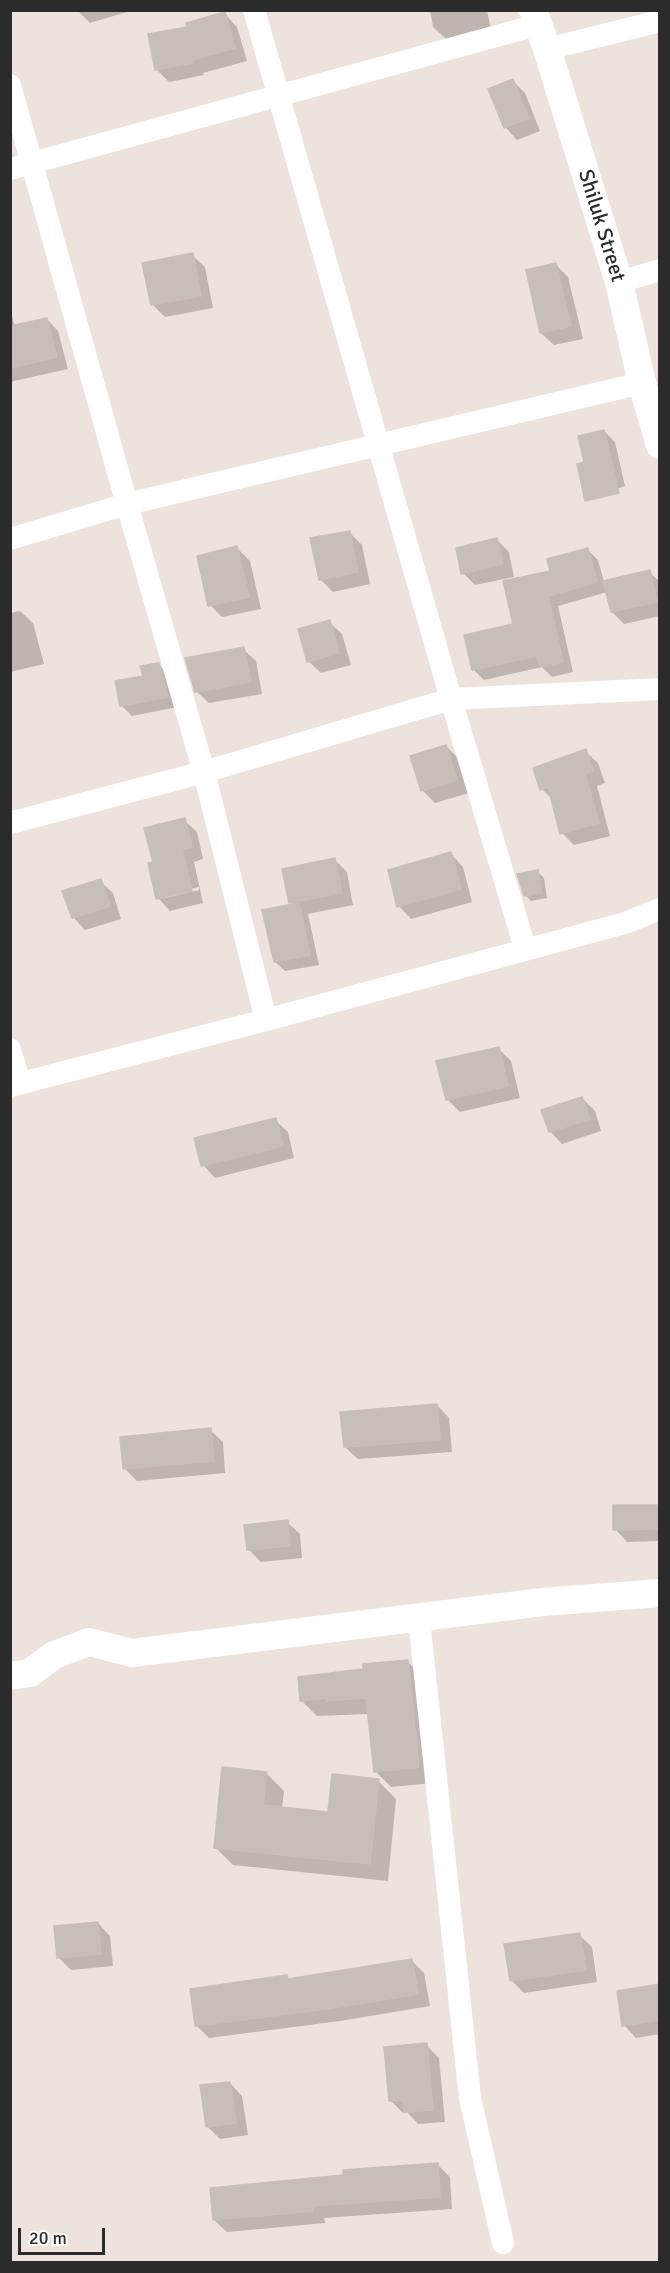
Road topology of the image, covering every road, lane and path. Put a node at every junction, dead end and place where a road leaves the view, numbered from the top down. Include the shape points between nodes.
1 (254, 10) edge
2 (660, 21) edge
3 (539, 28) edge
4 (10, 85) edge
5 (279, 97) junction
6 (21, 166) edge
7 (660, 270) edge
8 (619, 282) junction
9 (642, 383) junction
10 (660, 445) edge
11 (379, 446) junction
12 (127, 504) junction
13 (10, 539) edge
14 (660, 688) edge
15 (451, 699) junction
16 (204, 772) junction
17 (10, 823) edge
18 (660, 909) edge
19 (525, 948) junction
20 (266, 1020) junction
21 (10, 1049) edge
22 (15, 1085) edge
23 (660, 1593) edge
24 (419, 1619) junction
25 (10, 1676) edge
26 (503, 2243) dead end

1 - 5 street
2 - 3 street
3 - 5 street
3 - 8 street, Shiluk Street
4 - 6 street
5 - 6 street
5 - 11 street
6 - 12 street
7 - 8 street
8 - 9 street, Shiluk Street
9 - 10 street, Shiluk Street
9 - 11 street
11 - 12 street
11 - 15 street
12 - 13 street
12 - 16 street
14 - 15 street
15 - 16 street
15 - 19 street
16 - 17 street
16 - 20 street
18 - 19 street via 624,923
19 - 20 street
20 - 22 street
21 - 22 street
23 - 24 street via 543,1602
24 - 25 street via 132,1653 89,1642 54,1655 30,1673
24 - 26 street via 470,2098

